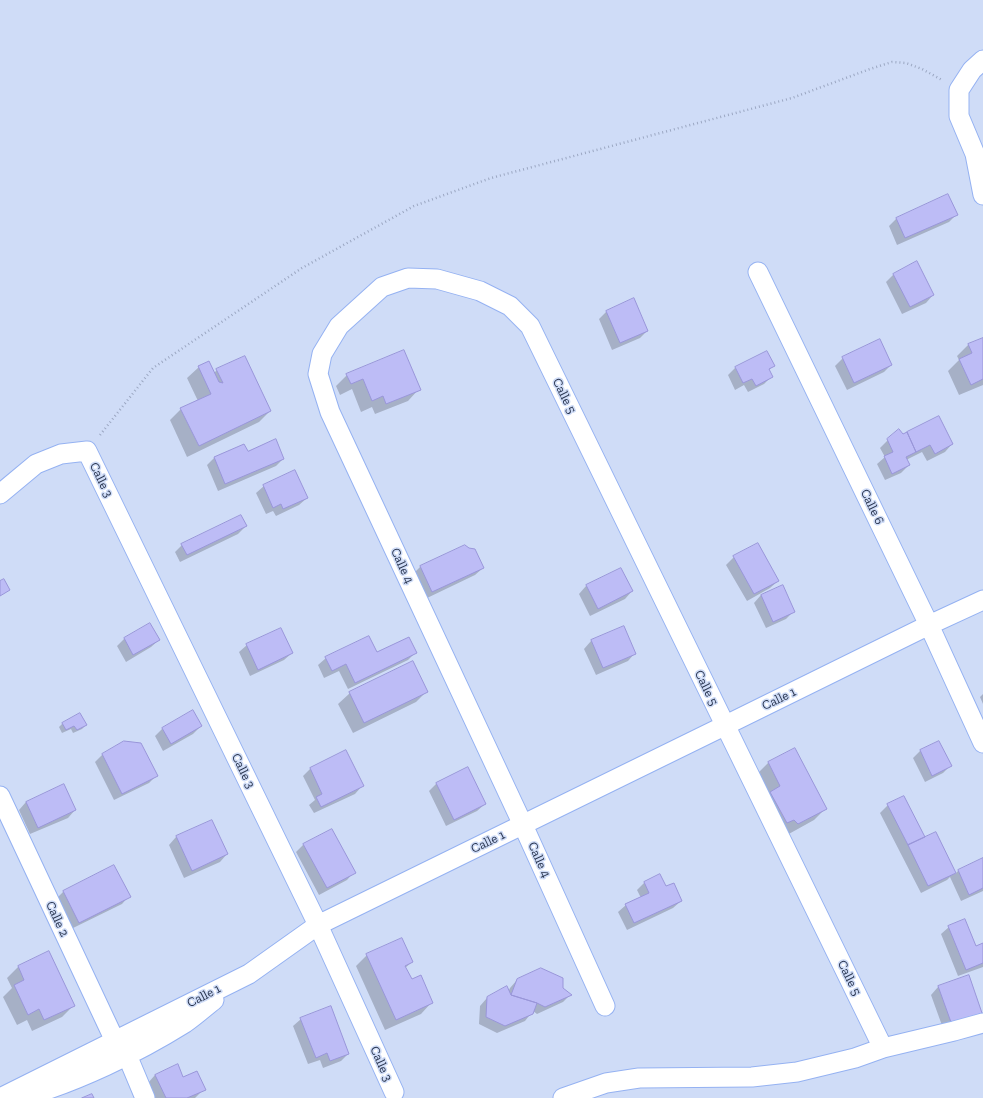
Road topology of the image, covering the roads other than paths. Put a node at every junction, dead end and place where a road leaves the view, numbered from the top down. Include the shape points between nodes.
1 (983, 60) edge
2 (983, 195) edge
3 (758, 272) dead end
4 (530, 326) joint
5 (0, 494) edge
6 (983, 600) edge
7 (929, 625) junction
8 (724, 726) junction
9 (983, 743) edge
10 (0, 796) edge
11 (522, 825) junction
12 (318, 925) junction
13 (249, 974) junction
14 (605, 1006) dead end
15 (983, 1023) edge
16 (115, 1040) junction
17 (883, 1048) junction
18 (127, 1055) junction
19 (394, 1092) dead end
20 (0, 1098) edge
21 (20, 1098) edge
22 (145, 1098) edge
23 (563, 1098) edge

1 - 2 street via 972,70 959,90 959,116 975,154
3 - 7 street, Calle 6
4 - 8 street, Calle 5
4 - 11 street, Calle 4 via 510,306 480,292 437,279 408,278 382,287 339,326 322,354 318,374 330,412
5 - 12 street, Calle 3 via 36,464 61,454 87,451
6 - 7 street, Calle 1
7 - 8 street, Calle 1
7 - 9 street, Calle 6
8 - 11 street, Calle 1
8 - 17 street, Calle 5
10 - 16 street, Calle 2
11 - 12 street, Calle 1
11 - 14 street, Calle 4
12 - 13 street, Calle 1
12 - 19 street, Calle 3
13 - 16 street, Calle 1
13 - 18 street via 185,1022
15 - 17 street
16 - 20 street, Calle 1
17 - 23 street via 855,1058 797,1072 752,1077 639,1078 606,1083
18 - 21 street via 39,1093
18 - 22 street

